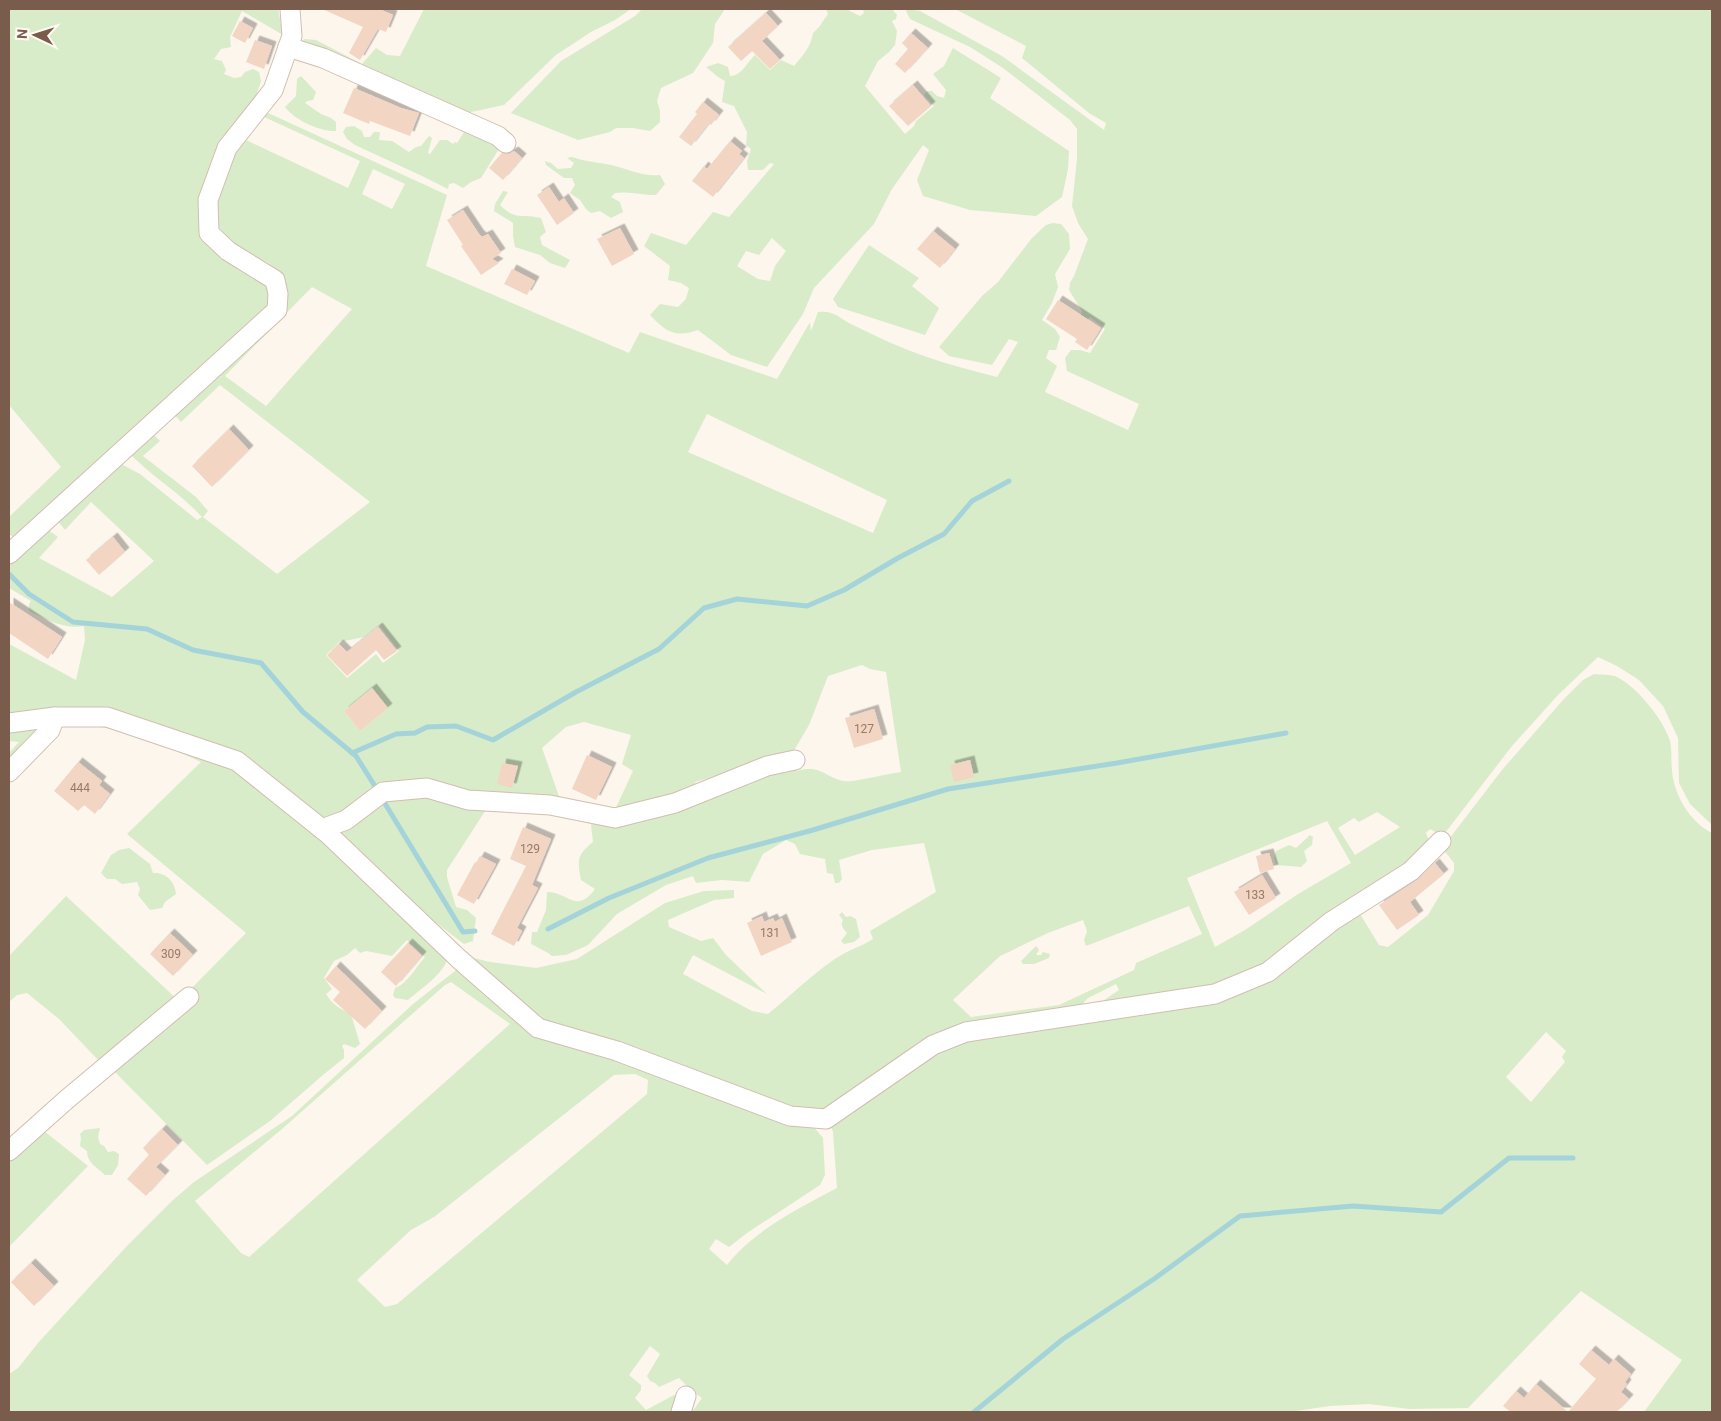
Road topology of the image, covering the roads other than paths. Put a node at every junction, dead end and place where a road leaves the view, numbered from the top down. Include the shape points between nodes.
1 (290, 9) edge
2 (288, 47) junction
3 (506, 143) dead end
4 (9, 554) edge
5 (55, 717) junction
6 (9, 723) edge
7 (795, 760) dead end
8 (9, 772) edge
9 (322, 830) junction
10 (1442, 841) dead end
11 (189, 997) dead end
12 (9, 1151) edge

1 - 2 street via 292,36
2 - 3 street via 323,58 498,136
2 - 4 street via 273,90 227,148 208,200 209,234 228,251 275,280 277,310
5 - 6 street
5 - 8 street via 50,730
5 - 9 street via 106,717 237,761
7 - 9 street via 767,766 675,803 615,818 550,805 468,800 427,788 383,792 346,820
9 - 10 street via 459,959 538,1028 617,1051 790,1116 826,1119 933,1045 966,1032 1215,994 1268,972 1332,921 1411,871
11 - 12 street

